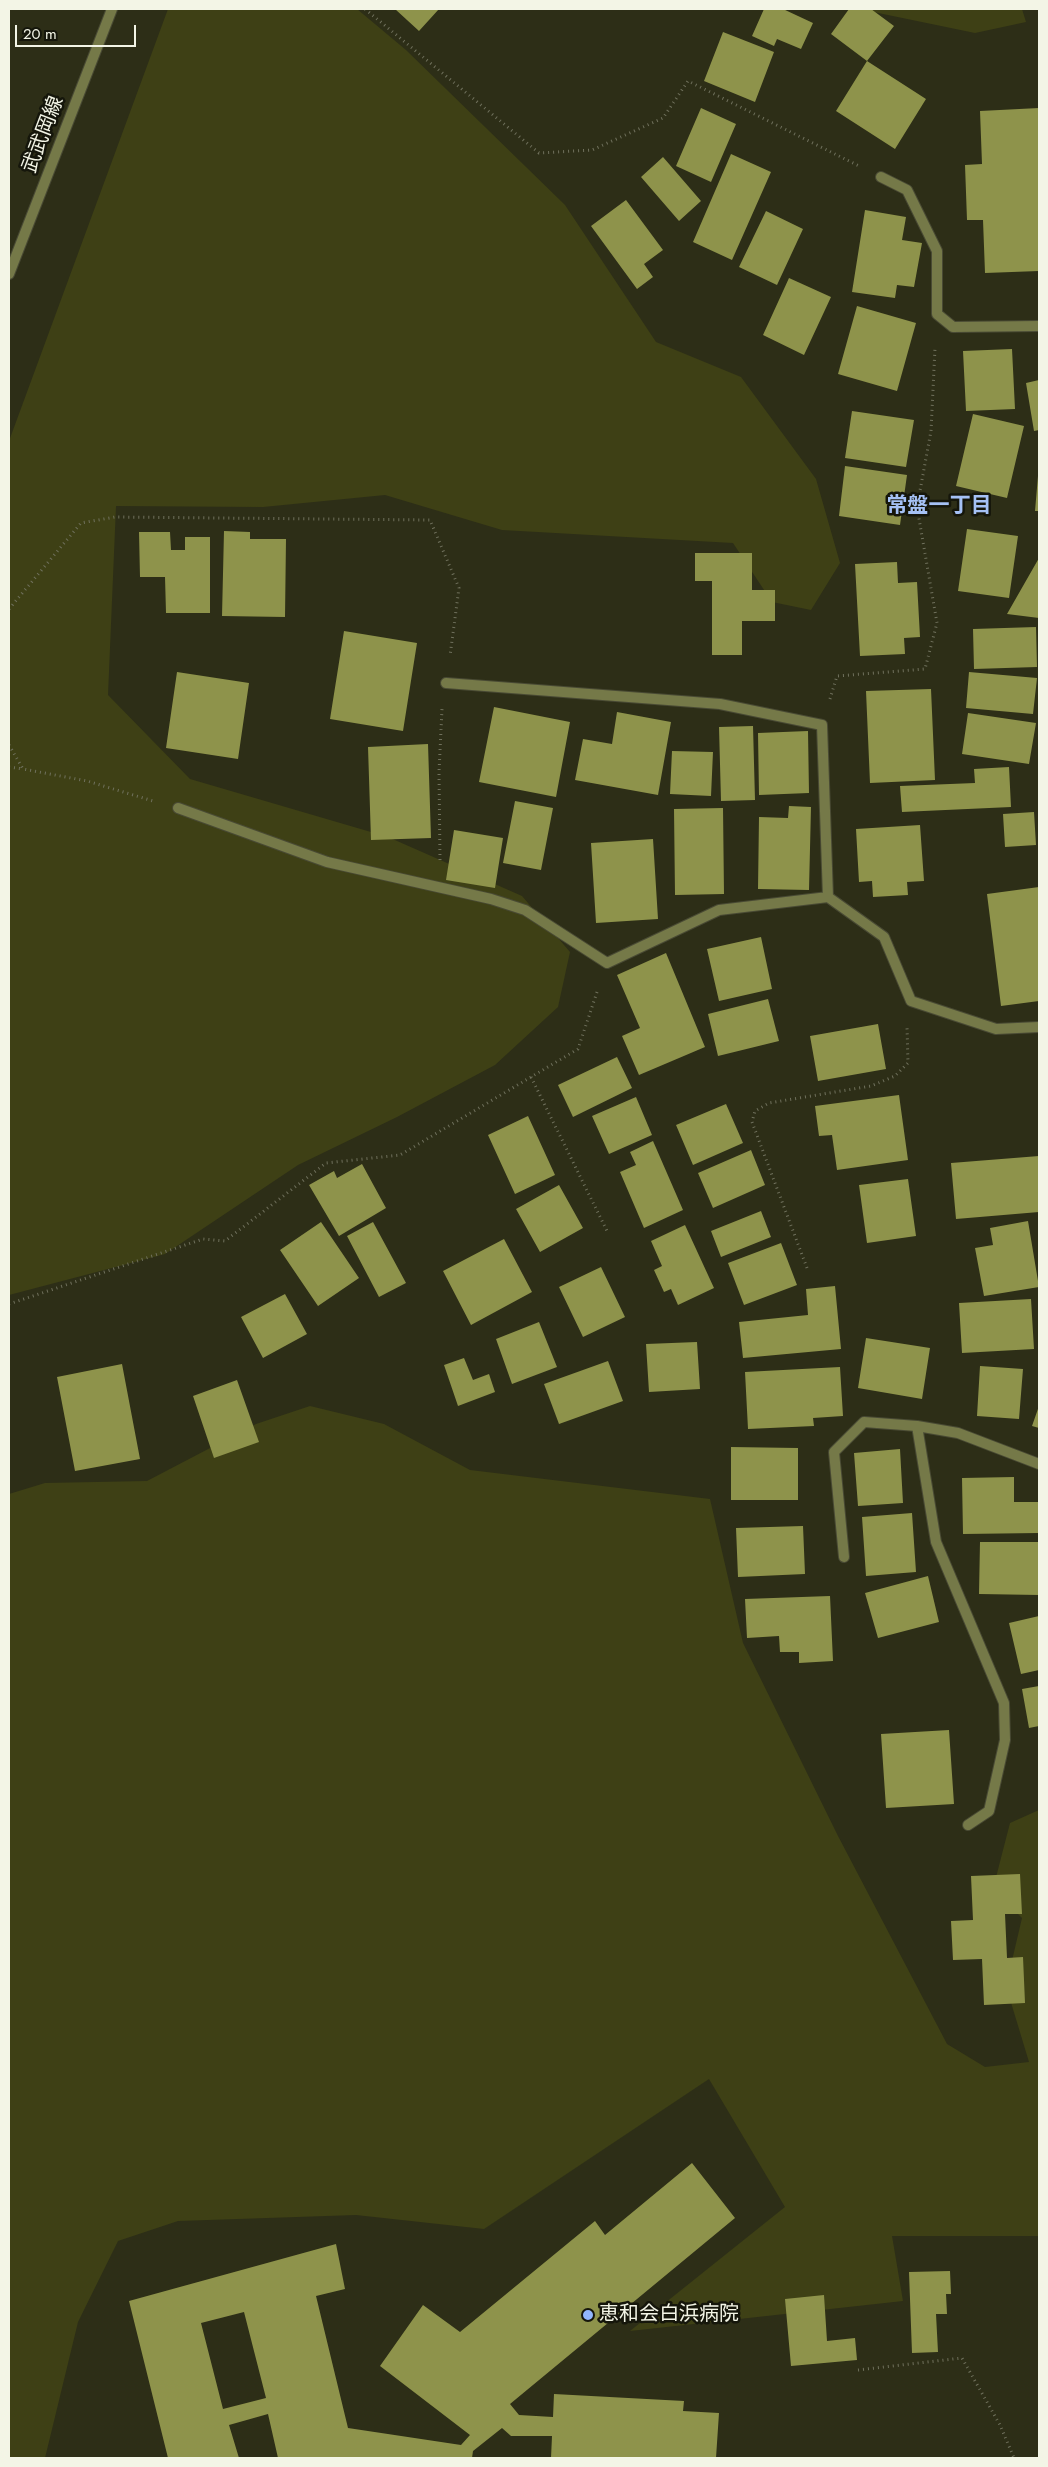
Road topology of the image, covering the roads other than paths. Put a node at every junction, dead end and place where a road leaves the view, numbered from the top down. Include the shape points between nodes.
1 (112, 9) edge
2 (881, 177) road end
3 (9, 274) edge
4 (1039, 326) edge
5 (446, 683) road end
6 (178, 808) road end
7 (828, 897) junction
8 (1039, 1027) edge
9 (917, 1426) junction
10 (1039, 1464) edge
11 (844, 1557) dead end
12 (968, 1825) dead end

1 - 3 street, 武武岡線
2 - 4 street via 907,190 937,251 937,314 954,327
5 - 7 street via 720,704 822,725
6 - 7 street via 327,862 491,899 525,910 607,963 719,910
7 - 8 street via 884,937 911,1001 996,1029
9 - 10 street via 958,1434
9 - 11 street via 864,1422 834,1452
9 - 12 street via 936,1542 1004,1703 1006,1740 989,1811

